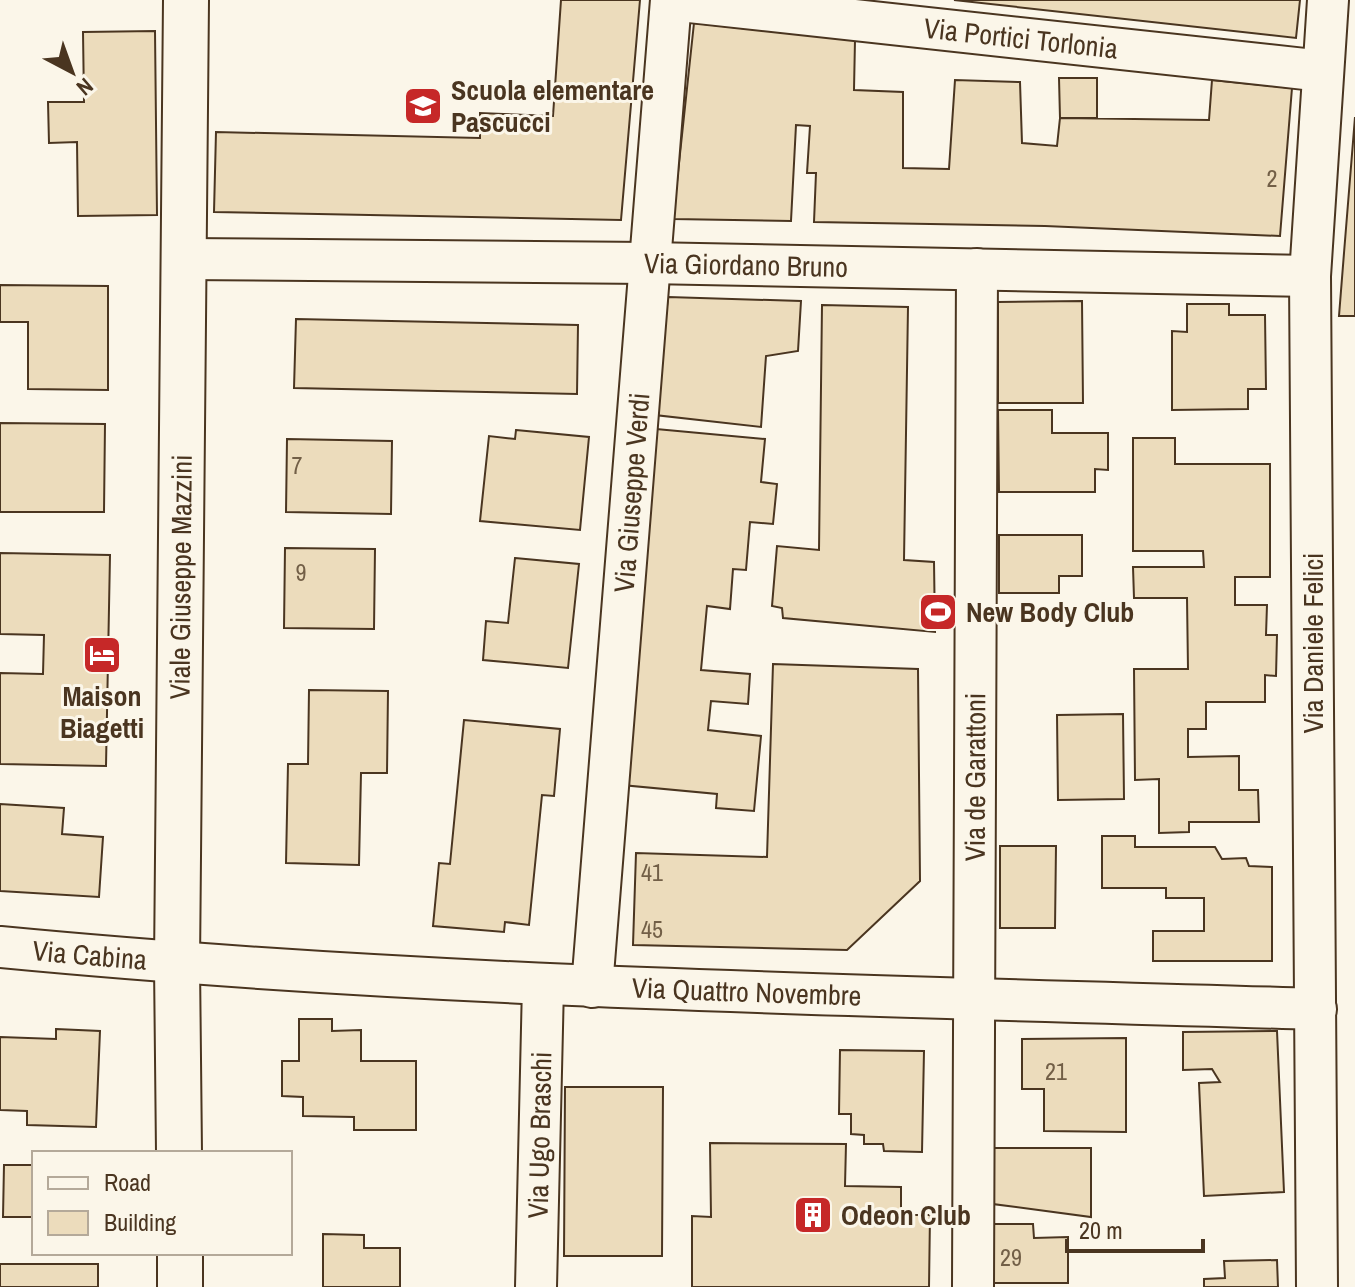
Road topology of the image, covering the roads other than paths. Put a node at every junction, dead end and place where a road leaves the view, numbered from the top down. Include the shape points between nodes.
1 (186, 0) edge
2 (671, 0) edge
3 (1328, 0) edge
4 (1323, 71) junction
5 (184, 259) junction
6 (648, 263) junction
7 (977, 269) junction
8 (1310, 276) junction
9 (0, 947) edge
10 (177, 964) junction
11 (543, 985) junction
12 (592, 987) junction
13 (976, 998) junction
14 (1316, 1009) junction
15 (179, 1151) edge
16 (180, 1255) edge
17 (180, 1287) edge
18 (536, 1287) edge
19 (973, 1287) edge
20 (1317, 1287) edge

1 - 5 main road, Viale Giuseppe Mazzini
2 - 4 street, Via Portici Torlonia
2 - 6 street, Via Giuseppe Verdi
3 - 4 street, Via Daniele Felici
4 - 8 street, Via Daniele Felici
5 - 6 street, Via Giordano Bruno
5 - 10 main road, Viale Giuseppe Mazzini
6 - 7 street, Via Giordano Bruno
6 - 12 street, Via Giuseppe Verdi
7 - 8 street, Via Giordano Bruno
7 - 13 street, Via de Garattoni
8 - 14 street, Via Daniele Felici
9 - 10 street, Via Cabina
10 - 11 street, Via Quattro Novembre
10 - 15 main road, Viale Giuseppe Mazzini
11 - 12 street, Via Quattro Novembre
11 - 18 street, Via Ugo Braschi
12 - 13 street, Via Quattro Novembre
13 - 14 street, Via Quattro Novembre
13 - 19 street, Via de Garattoni
14 - 20 street, Via Daniele Felici
16 - 17 main road

